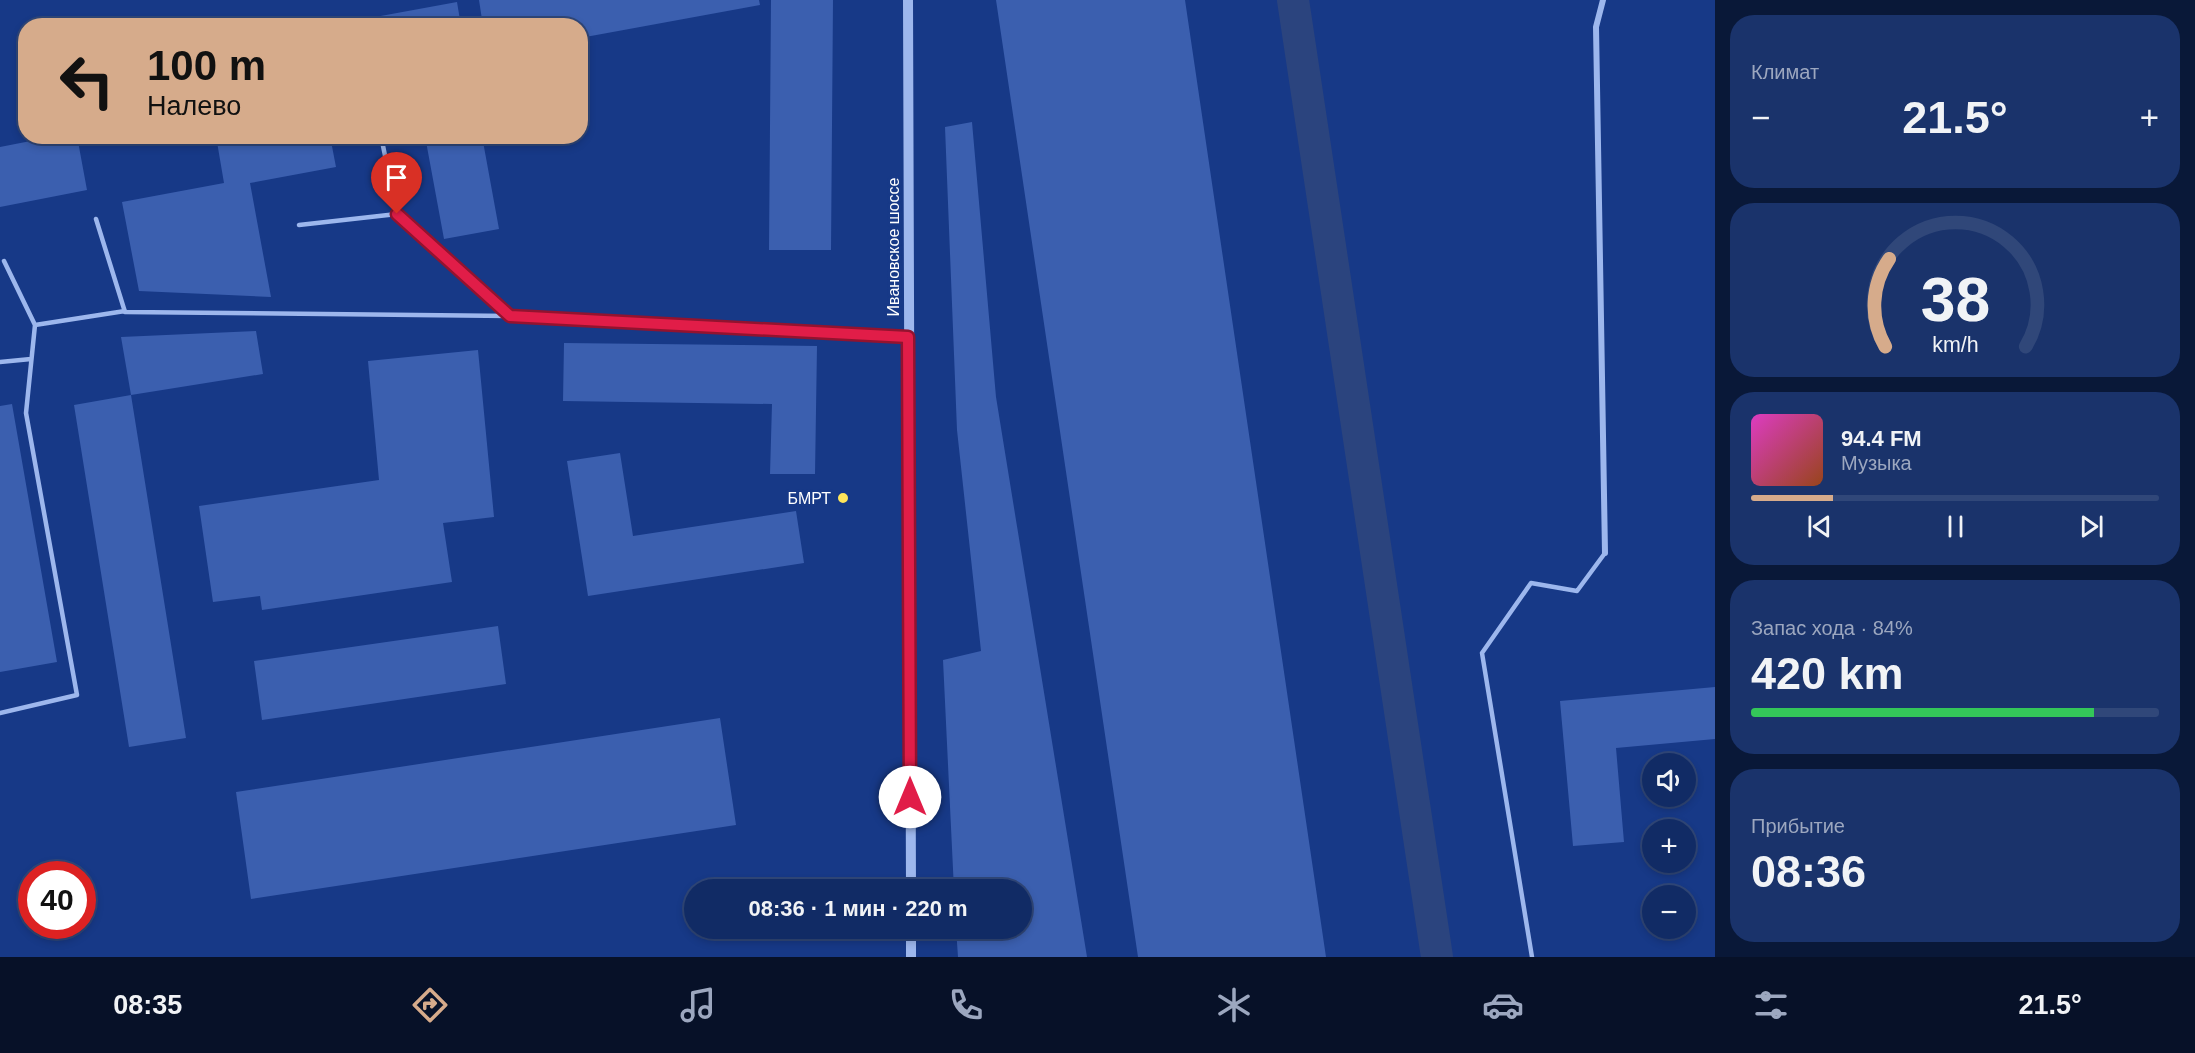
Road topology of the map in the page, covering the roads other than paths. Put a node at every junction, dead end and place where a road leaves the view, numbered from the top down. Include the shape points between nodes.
1 (908, 0) edge
2 (1603, 0) edge
3 (383, 144) edge
4 (397, 214) junction
5 (96, 219) dead end
6 (299, 225) dead end
7 (4, 261) dead end
8 (125, 311) junction
9 (510, 316) junction
10 (35, 325) junction
11 (908, 337) junction
12 (32, 359) junction
13 (0, 362) edge
14 (1605, 553) joint
15 (0, 713) edge
16 (911, 879) edge
17 (911, 939) edge
18 (911, 957) edge
19 (1532, 957) edge

1 - 11 street, Ивановское шоссе
2 - 14 street via 1596,27
3 - 4 lane
4 - 6 lane
4 - 9 lane
5 - 8 lane
7 - 10 lane
8 - 9 lane
8 - 10 lane
9 - 11 lane
10 - 12 lane
11 - 16 street, Ивановское шоссе
12 - 13 lane
12 - 15 lane via 27,413 77,694
14 - 19 lane via 1576,591 1531,583 1482,653
17 - 18 street

